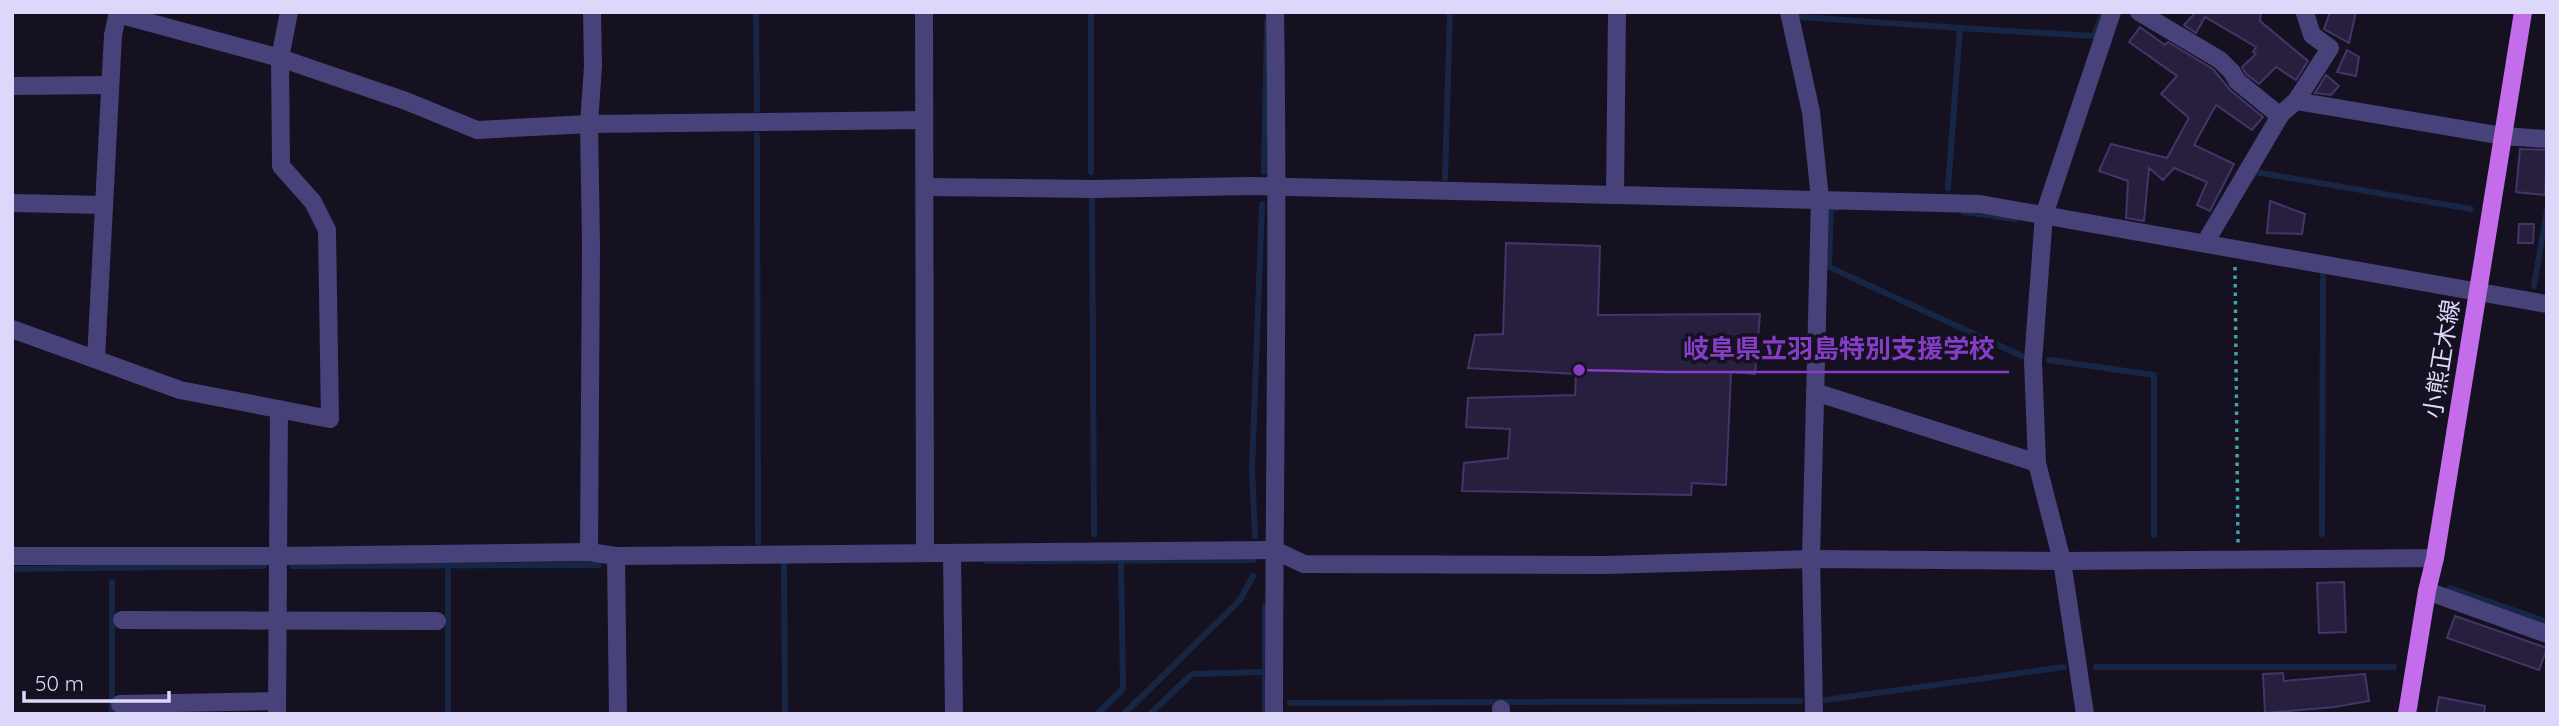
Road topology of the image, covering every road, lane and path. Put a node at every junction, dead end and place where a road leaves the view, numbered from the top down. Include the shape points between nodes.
1 (289, 12) edge
2 (592, 12) edge
3 (924, 12) edge
4 (1275, 12) edge
5 (1617, 12) edge
6 (1789, 12) edge
7 (2112, 12) edge
8 (2139, 12) edge
9 (2524, 12) edge
10 (118, 13) edge
11 (2305, 13) edge
12 (280, 58) junction
13 (110, 85) junction
14 (12, 86) edge
15 (2296, 101) junction
16 (2280, 117) junction
17 (923, 120) junction
18 (589, 124) junction
19 (2503, 136) junction
20 (2547, 139) edge
21 (925, 187) junction
22 (1279, 189) junction
23 (1615, 195) junction
24 (1820, 199) junction
25 (12, 203) edge
26 (104, 205) junction
27 (2044, 215) junction
28 (2205, 243) junction
29 (2235, 250) junction
30 (2477, 293) junction
31 (2547, 304) edge
32 (13, 334) edge
33 (96, 359) junction
34 (1815, 392) junction
35 (279, 409) junction
36 (2037, 463) junction
37 (1274, 550) junction
38 (589, 552) junction
39 (925, 552) junction
40 (952, 553) junction
41 (12, 556) edge
42 (279, 556) junction
43 (616, 556) junction
44 (2435, 558) junction
45 (1811, 559) junction
46 (2238, 559) junction
47 (2062, 561) junction
48 (2427, 591) junction
49 (122, 620) dead end
50 (278, 621) junction
51 (437, 621) dead end
52 (2547, 634) edge
53 (120, 704) dead end
54 (277, 707) edge
55 (618, 714) edge
56 (954, 714) edge
57 (1275, 714) edge
58 (1814, 714) edge
59 (2085, 714) edge
60 (2407, 714) edge

1 - 12 street
2 - 18 street
3 - 17 street
4 - 22 street
5 - 23 street
6 - 24 street via 1811,112
7 - 27 street
8 - 16 street via 2220,61
9 - 19 main road, 小熊正木線
10 - 12 street
10 - 13 street
11 - 15 street via 2312,35 2330,48
12 - 18 street via 477,130
12 - 35 street via 281,166 313,202 327,230 330,419
13 - 14 street
13 - 26 street
15 - 16 street
15 - 19 street
16 - 28 street
17 - 18 street
17 - 21 street
18 - 38 street
19 - 20 street
19 - 30 main road, 小熊正木線
21 - 22 street
21 - 39 street
22 - 23 street
22 - 37 street
23 - 24 street
24 - 27 street via 1980,204
24 - 34 street
25 - 26 street
26 - 33 street
27 - 28 street
27 - 36 street via 2033,362
28 - 29 street
29 - 30 street
29 - 46 path
30 - 31 street
30 - 44 main road, 小熊正木線
32 - 33 street
33 - 35 street via 180,390
34 - 36 street
34 - 45 street
35 - 42 street
36 - 47 street
37 - 40 street
37 - 45 street via 1304,564 1605,565
37 - 57 street
38 - 42 street
38 - 43 street
39 - 40 street
39 - 43 street
40 - 56 street
41 - 42 street
42 - 50 street
43 - 55 street
44 - 46 street
44 - 48 main road, 小熊正木線
45 - 47 street
45 - 58 street
46 - 47 street
47 - 59 street
48 - 52 street
48 - 60 main road, 小熊正木線
49 - 50 street
50 - 51 street
50 - 54 street
53 - 54 street

